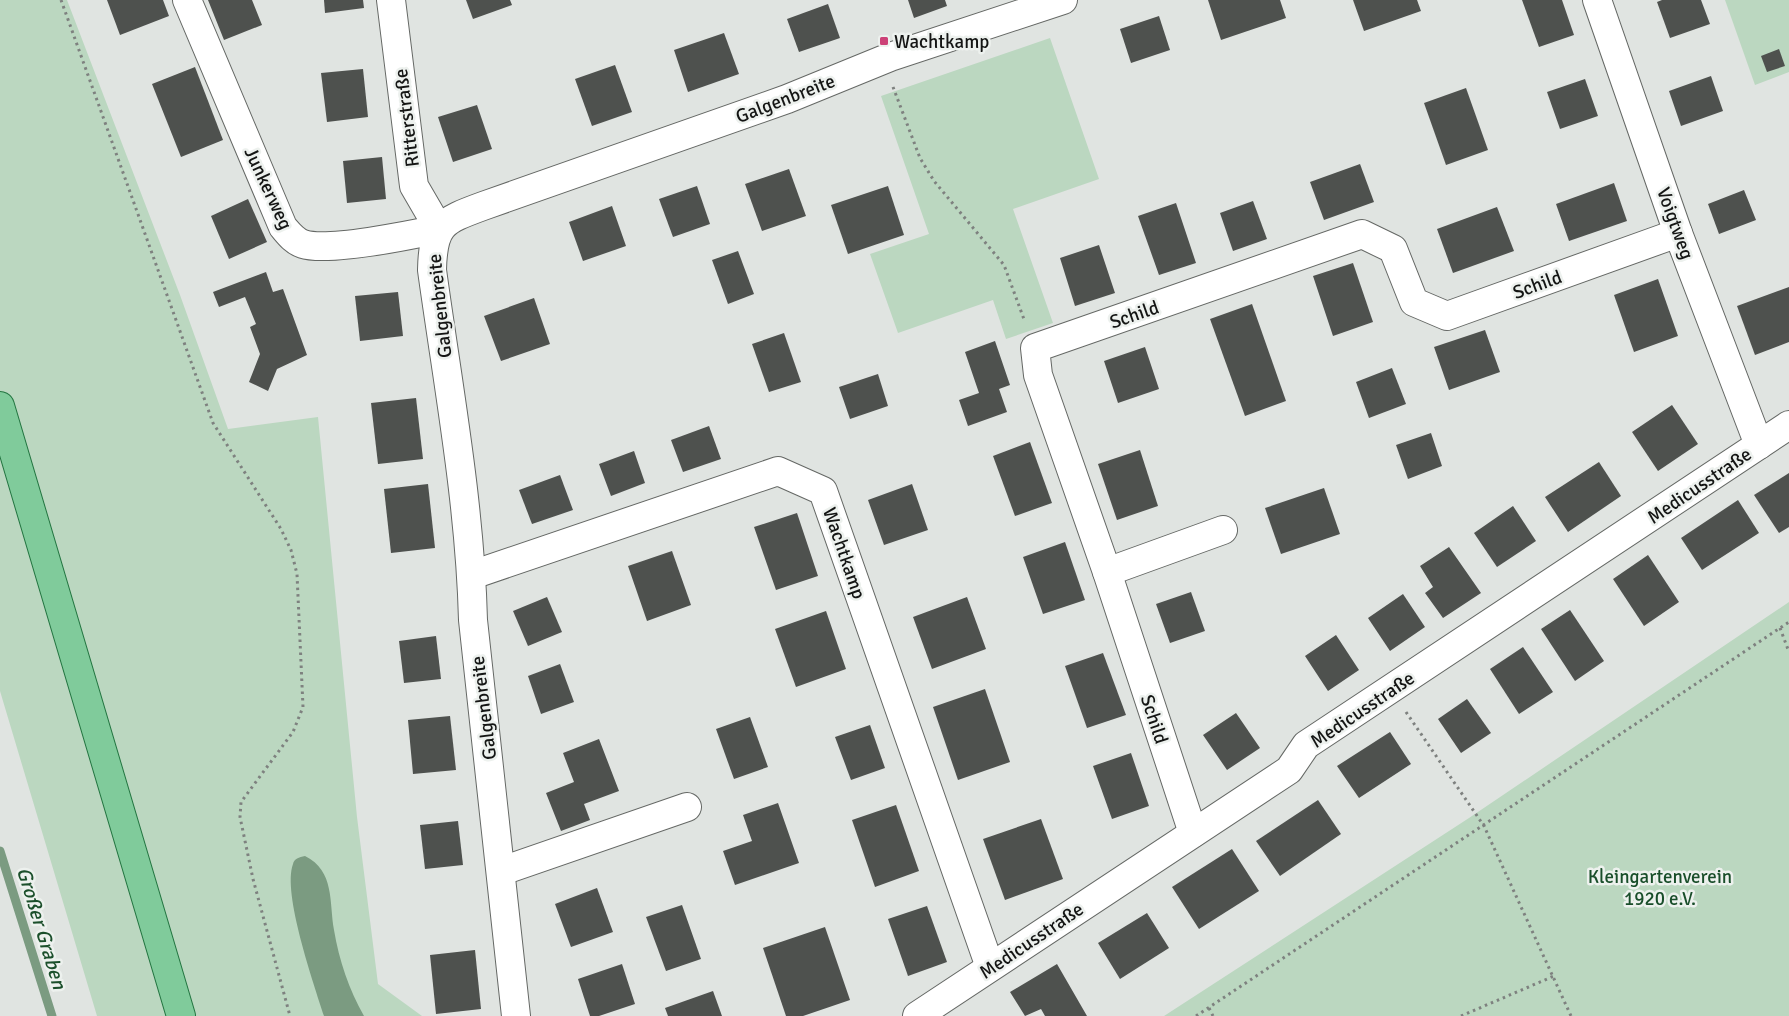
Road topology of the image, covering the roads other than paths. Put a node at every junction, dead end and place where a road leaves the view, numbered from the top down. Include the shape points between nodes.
1 (188, 0) edge
2 (391, 0) edge
3 (1063, 0) edge
4 (1597, 0) edge
5 (439, 229) junction
6 (1678, 233) junction
7 (0, 406) edge
8 (1789, 425) edge
9 (1759, 445) junction
10 (1223, 530) dead end
11 (1107, 572) junction
12 (472, 575) junction
13 (688, 807) dead end
14 (1192, 833) junction
15 (502, 871) junction
16 (990, 967) junction
17 (181, 1016) edge
18 (516, 1016) edge
19 (917, 1016) edge

1 - 5 street, Junkerweg via 283,227 292,238 304,244 321,246 395,238
2 - 5 street, Ritterstraße via 414,186
3 - 5 street, Galgenbreite via 882,60 787,99 456,216
4 - 6 street, Voigtweg
5 - 12 street, Galgenbreite via 433,247 432,270
6 - 9 street, Voigtweg
6 - 11 street, Schild via 1447,316 1414,302 1393,249 1362,234 1035,348 1038,375
7 - 17 main road
8 - 9 street, Medicusstraße
9 - 14 street, Medicusstraße via 1306,745 1289,770
10 - 11 street
11 - 14 street, Schild
12 - 15 street, Galgenbreite via 472,620
12 - 16 street, Wachtkamp via 778,471 823,491
13 - 15 street
14 - 16 street, Medicusstraße
15 - 18 street, Galgenbreite
16 - 19 street, Medicusstraße

